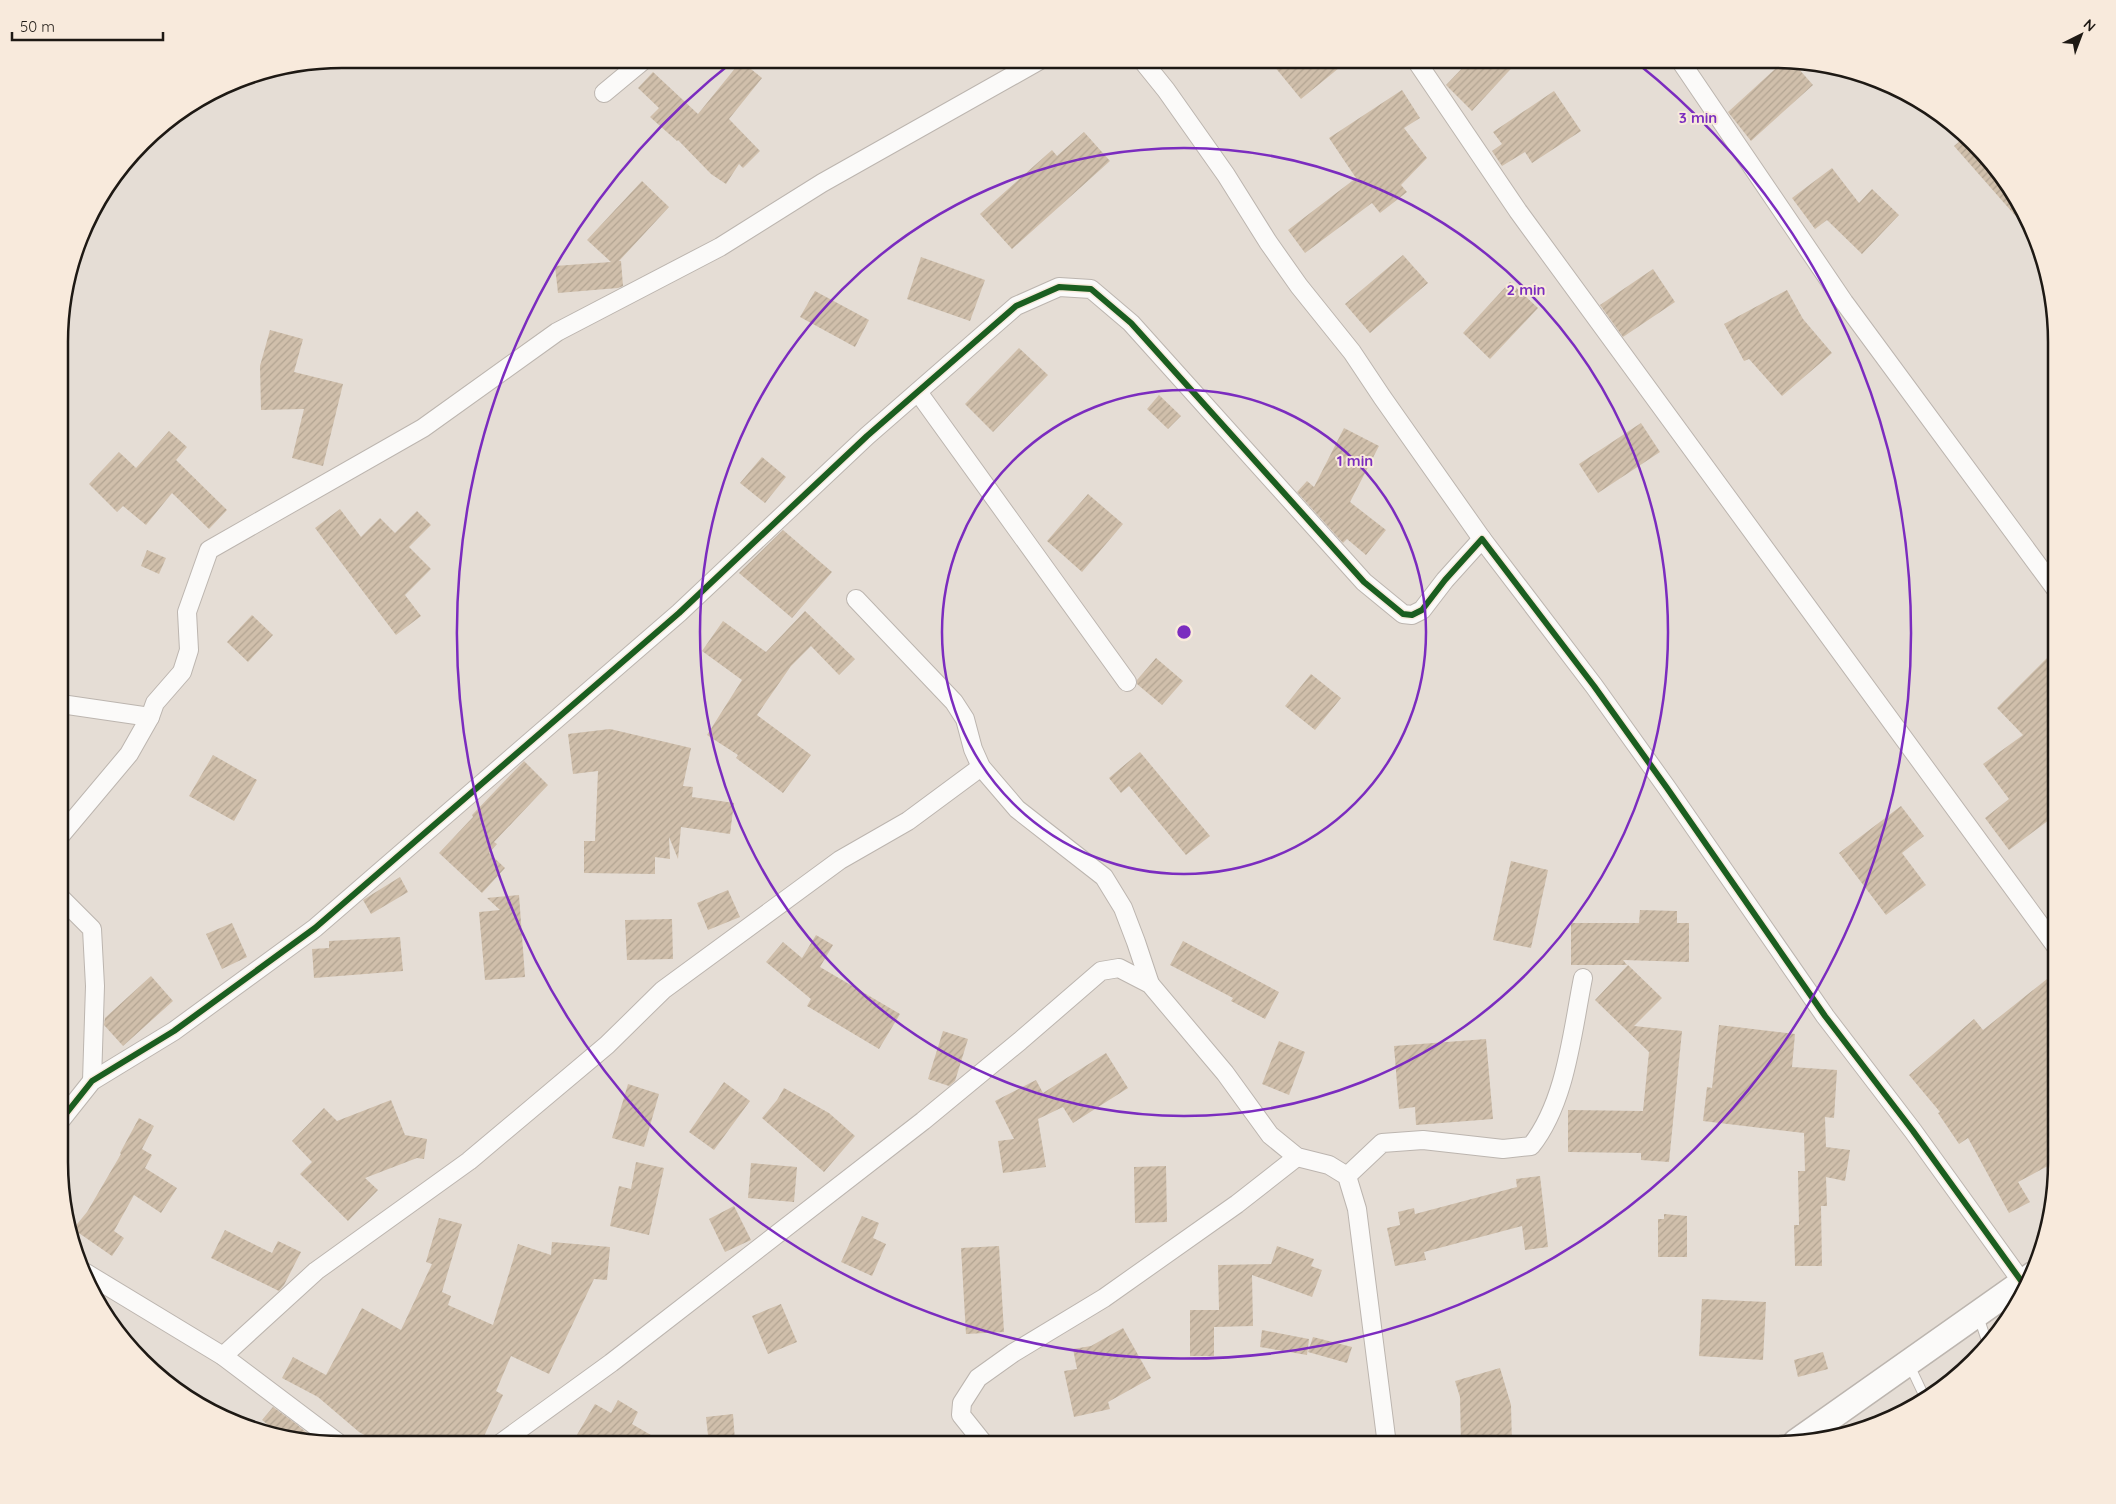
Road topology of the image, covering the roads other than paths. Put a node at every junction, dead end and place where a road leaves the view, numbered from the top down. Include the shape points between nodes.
1 (634, 68) edge
2 (1026, 68) edge
3 (1148, 68) edge
4 (1421, 68) edge
5 (1685, 68) edge
6 (604, 94) dead end
7 (918, 392) junction
8 (1482, 539) junction
9 (2048, 579) edge
10 (856, 599) dead end
11 (1127, 682) dead end
12 (67, 705) edge
13 (150, 717) junction
14 (981, 767) junction
15 (67, 828) edge
16 (67, 904) edge
17 (2048, 936) edge
18 (1583, 978) dead end
19 (1150, 984) junction
20 (92, 1080) junction
21 (67, 1112) edge
22 (1297, 1157) junction
23 (1347, 1176) junction
24 (2025, 1274) edge
25 (93, 1278) edge
26 (2020, 1284) edge
27 (1978, 1315) junction
28 (1985, 1337) edge
29 (223, 1356) junction
30 (1908, 1364) junction
31 (1922, 1393) edge
32 (1807, 1434) edge
33 (329, 1436) edge
34 (510, 1436) edge
35 (978, 1436) edge
36 (1379, 1436) edge

1 - 6 street
2 - 13 street via 822,183 720,247 556,332 423,428 209,550 187,612 189,650 182,672 155,703
3 - 8 street via 1226,174 1299,286 1352,352
4 - 17 street via 1518,211
5 - 9 street via 1844,302
7 - 8 street via 1016,306 1059,287 1091,289 1131,323 1364,582 1403,614 1422,610
7 - 11 street
7 - 20 street via 679,613 315,928 174,1032
8 - 24 street via 1594,686 1825,1016
10 - 14 street via 954,702 965,719 972,749
12 - 13 street
13 - 15 street via 129,754
14 - 19 street via 1017,808 1104,877 1123,908
14 - 29 street via 908,820 840,860 663,990 606,1045 469,1161 316,1271
16 - 20 street via 92,929 95,986
18 - 23 street via 1564,1076 1544,1131 1532,1146 1503,1150 1423,1140 1382,1143
19 - 22 street via 1226,1073 1270,1135
19 - 34 street via 1119,968 1101,971 923,1121 611,1363
20 - 21 street
22 - 23 street via 1329,1165
22 - 35 street via 1237,1204 1104,1298 978,1378 962,1403 961,1415
23 - 36 street via 1357,1209
25 - 29 street
26 - 27 main road
27 - 28 lane
27 - 30 main road
29 - 33 street
30 - 31 lane
30 - 32 main road

